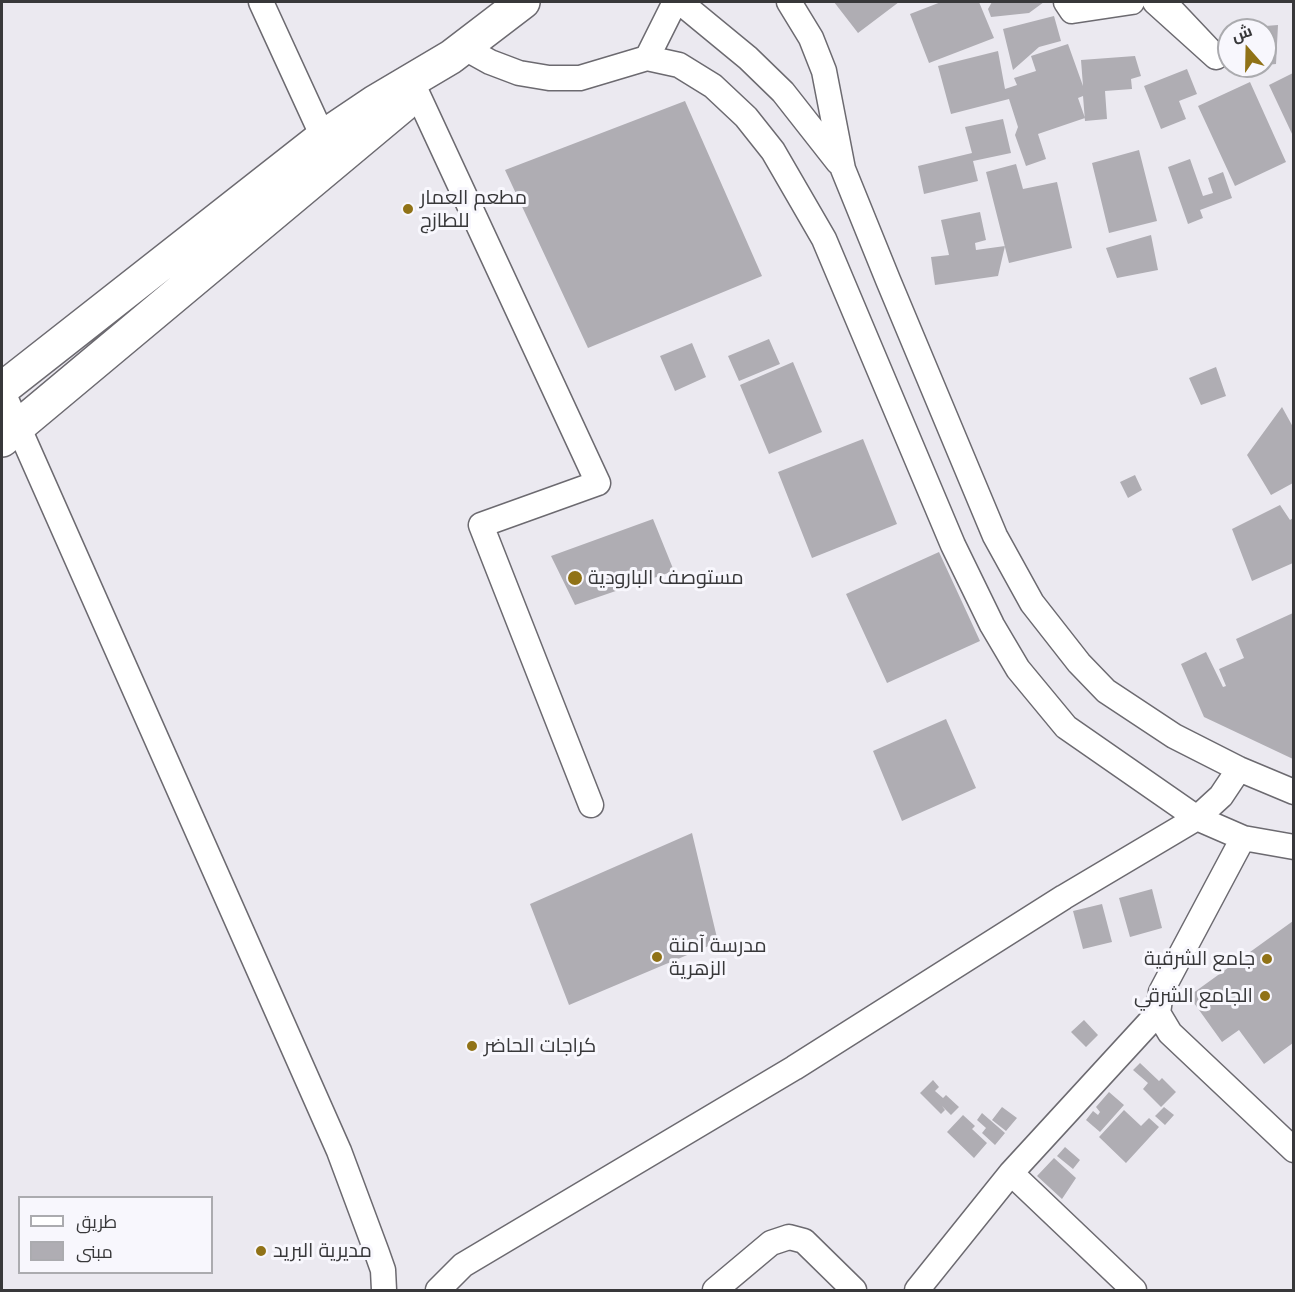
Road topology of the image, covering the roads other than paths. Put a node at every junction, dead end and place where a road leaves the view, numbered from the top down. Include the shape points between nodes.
1 (261, 2) edge
2 (675, 2) edge
3 (680, 2) edge
4 (789, 2) edge
5 (1066, 2) edge
6 (1132, 2) edge
7 (1155, 2) edge
8 (1164, 2) edge
9 (506, 7) edge
10 (457, 52) junction
11 (647, 58) junction
12 (417, 93) junction
13 (323, 137) junction
14 (843, 169) junction
15 (2, 390) edge
16 (10, 434) edge
17 (1239, 769) junction
18 (1293, 792) edge
19 (591, 805) dead end
20 (1197, 818) junction
21 (1243, 838) junction
22 (1293, 848) edge
23 (1158, 1013) junction
24 (1293, 1150) edge
25 (1011, 1173) junction
26 (384, 1290) edge
27 (438, 1290) edge
28 (715, 1290) edge
29 (854, 1290) edge
30 (917, 1290) edge
31 (1134, 1290) edge

1 - 13 street
2 - 11 street
3 - 14 street via 783,92
4 - 14 street via 811,38 824,71
5 - 6 street via 1072,11
7 - 8 street via 1216,57
9 - 10 main road
10 - 11 street via 549,78 580,78
10 - 12 main road
10 - 13 main road
11 - 20 street via 679,64 713,86 746,117 798,191 824,239 952,545 1018,669 1066,727
12 - 16 main road
12 - 19 street via 598,483 481,525
13 - 15 main road
14 - 17 street via 995,536 1032,603 1106,691 1174,736
15 - 16 street
16 - 26 street via 339,1151 383,1270
17 - 18 street
17 - 20 street via 1221,796
20 - 21 street
20 - 27 street via 794,1068 463,1265
21 - 22 street
21 - 23 street via 1161,992
23 - 24 street via 1170,1033
23 - 25 street
25 - 30 street
25 - 31 street
28 - 29 street via 771,1243 789,1237 804,1241

